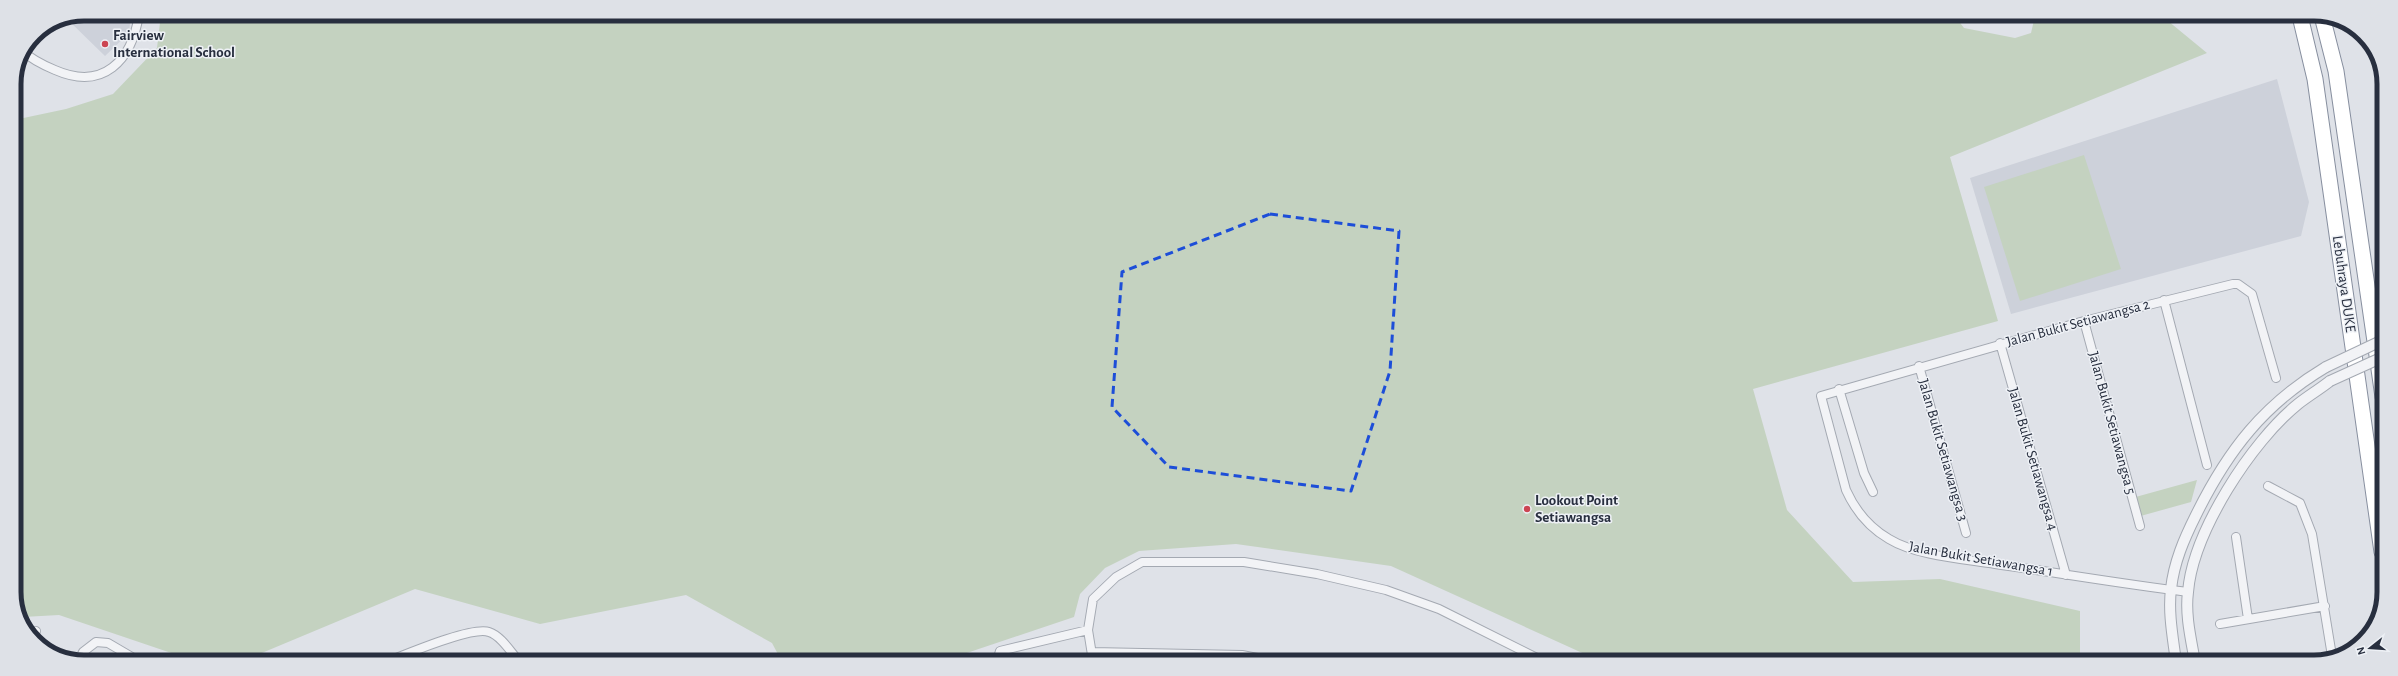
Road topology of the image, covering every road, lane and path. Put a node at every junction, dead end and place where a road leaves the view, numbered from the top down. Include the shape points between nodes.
1 (138, 21) edge
2 (2301, 21) edge
3 (2324, 22) edge
4 (28, 56) edge
5 (2164, 300) junction
6 (2084, 321) junction
7 (2000, 343) junction
8 (2377, 343) edge
9 (2377, 360) edge
10 (2377, 361) edge
11 (1920, 366) junction
12 (2276, 378) dead end
13 (1839, 389) junction
14 (1820, 398) joint
15 (2207, 465) dead end
16 (2268, 486) dead end
17 (1873, 492) dead end
18 (2377, 517) edge
19 (2140, 526) dead end
20 (1966, 533) dead end
21 (2236, 537) dead end
22 (2066, 574) junction
23 (2171, 590) junction
24 (2188, 592) junction
25 (2325, 606) junction
26 (2248, 619) junction
27 (2220, 624) dead end
28 (1088, 630) junction
29 (1092, 652) junction
30 (2332, 653) edge
31 (82, 655) edge
32 (128, 655) edge
33 (404, 655) edge
34 (514, 655) edge
35 (999, 655) edge
36 (1092, 655) edge
37 (1242, 655) edge
38 (1531, 655) edge
39 (2175, 655) edge
40 (2194, 655) edge

1 - 4 street via 129,47 119,63 103,74 89,78 66,75 39,64
2 - 18 highway, Lebuhraya DUKE via 2316,86
3 - 10 highway, Lebuhraya DUKE via 2338,79
5 - 6 street, Jalan Bukit Setiawangsa 2
5 - 12 street, Jalan Bukit Setiawangsa 2 via 2234,284 2250,291
5 - 15 street
6 - 7 street, Jalan Bukit Setiawangsa 2
6 - 19 street, Jalan Bukit Setiawangsa 5
7 - 11 street, Jalan Bukit Setiawangsa 2
7 - 22 street, Jalan Bukit Setiawangsa 4
8 - 23 street, bridge via 2300,382 2241,438 2213,481 2182,542 2174,566
9 - 24 street, bridge via 2330,381 2297,404 2256,446 2204,534
11 - 13 street, Jalan Bukit Setiawangsa 2
11 - 20 street, Jalan Bukit Setiawangsa 3
13 - 14 street, Jalan Bukit Setiawangsa 2 via 1822,394
13 - 17 street via 1864,473
14 - 22 street, Jalan Bukit Setiawangsa 1 via 1846,490 1865,519 1889,539 1919,550
16 - 25 street via 2300,503 2312,534
21 - 26 street
22 - 23 street, Jalan Bukit Setiawangsa 1
23 - 24 street, Jalan Bukit Setiawangsa 1
23 - 39 street via 2170,614
24 - 40 street
25 - 26 street
25 - 30 street
26 - 27 street
28 - 29 street
28 - 35 street via 1000,651
28 - 38 street via 1094,599 1116,576 1142,562 1244,562 1317,574 1386,590 1439,609
29 - 36 street
29 - 37 street
31 - 32 street via 96,642 108,643
33 - 34 street via 439,642 478,632 489,632 503,642

